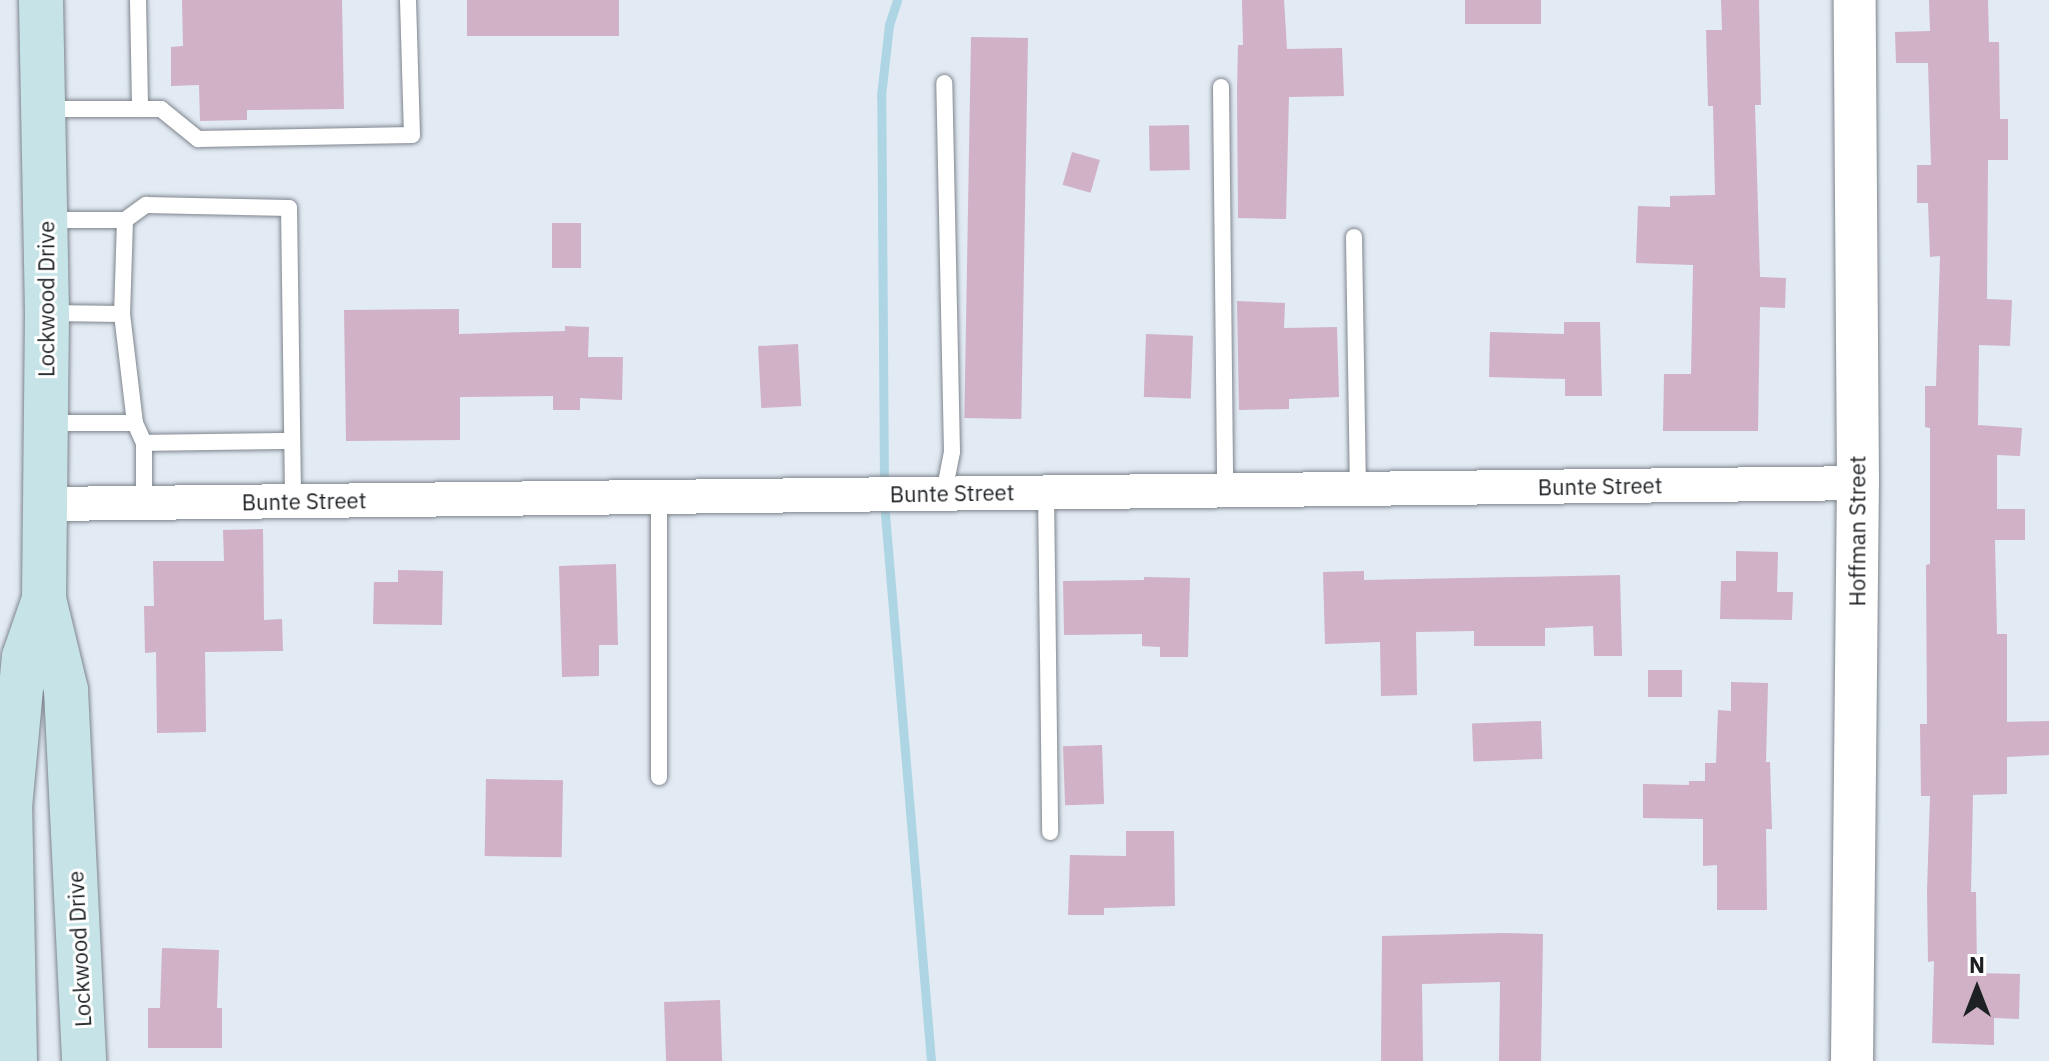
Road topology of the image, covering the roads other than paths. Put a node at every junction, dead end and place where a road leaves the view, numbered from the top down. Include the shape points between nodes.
1 (41, 0) edge
2 (138, 0) edge
3 (408, 0) edge
4 (1855, 0) edge
5 (944, 83) dead end
6 (1221, 87) dead end
7 (43, 109) junction
8 (140, 109) junction
9 (45, 220) junction
10 (125, 220) junction
11 (1354, 237) dead end
12 (47, 313) junction
13 (122, 314) junction
14 (46, 423) junction
15 (135, 423) junction
16 (292, 441) junction
17 (144, 443) junction
18 (1858, 483) junction
19 (1358, 489) junction
20 (1225, 490) junction
21 (1046, 492) junction
22 (929, 493) junction
23 (659, 497) junction
24 (293, 501) junction
25 (144, 503) junction
26 (46, 504) junction
27 (44, 599) junction
28 (9, 716) edge
29 (659, 777) dead end
30 (5, 808) edge
31 (1050, 832) dead end
32 (77, 900) junction
33 (11, 904) junction
34 (15, 1061) edge
35 (84, 1061) edge
36 (1852, 1061) edge

1 - 7 main road, Lockwood Drive
2 - 8 lane
3 - 8 lane via 412,135 198,139 161,109
4 - 18 street, Hoffman Street
5 - 22 lane via 952,452
6 - 20 lane
7 - 8 lane
7 - 9 main road, Lockwood Drive
9 - 10 lane
9 - 12 main road, Lockwood Drive
10 - 13 lane
10 - 16 lane via 146,205 289,208
11 - 19 lane
12 - 13 lane
12 - 14 main road, Lockwood Drive
13 - 15 lane
14 - 15 lane
14 - 26 main road, Lockwood Drive
15 - 17 lane
16 - 17 lane
16 - 24 lane
17 - 25 lane
18 - 19 street, Bunte Street
18 - 36 street, Hoffman Street
19 - 20 street, Bunte Street
20 - 21 street, Bunte Street
21 - 22 street, Bunte Street
21 - 31 lane
22 - 23 street, Bunte Street
23 - 24 street, Bunte Street
23 - 29 lane
24 - 25 street, Bunte Street
25 - 26 street, Bunte Street
26 - 27 main road, Lockwood Drive
27 - 28 main road, Lockwood Drive
27 - 32 main road, Lockwood Drive via 66,690
28 - 30 main road, Lockwood Drive
30 - 33 main road, Lockwood Drive
32 - 33 main road
32 - 35 main road, Lockwood Drive
33 - 34 main road, Lockwood Drive

